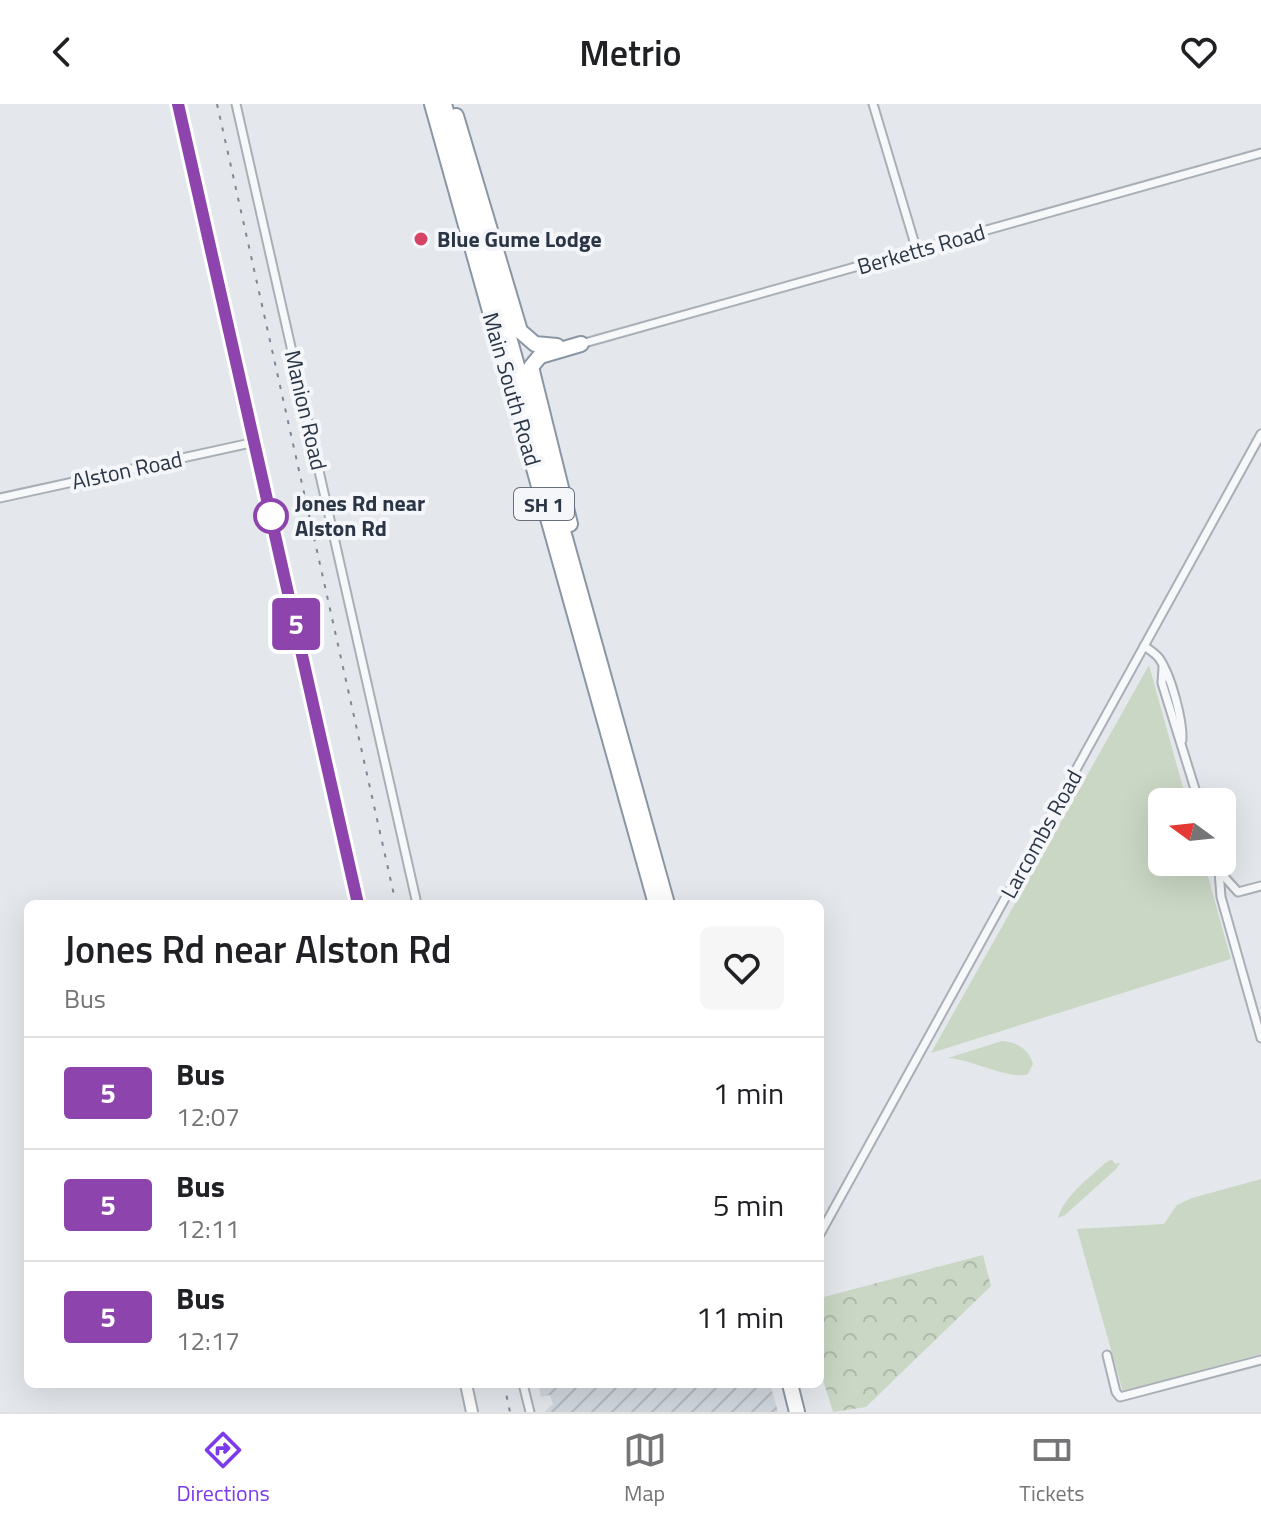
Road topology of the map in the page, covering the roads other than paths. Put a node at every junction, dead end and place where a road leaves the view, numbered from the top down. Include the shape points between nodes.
1 (178, 104) edge
2 (236, 104) edge
3 (432, 104) edge
4 (444, 104) edge
5 (452, 104) edge
6 (873, 104) edge
7 (1261, 153) edge
8 (917, 251) junction
9 (581, 344) junction
10 (1261, 434) edge
11 (255, 442) junction
12 (0, 498) edge
13 (593, 638) junction
14 (1144, 646) junction
15 (1195, 788) edge
16 (1218, 876) edge
17 (1225, 876) edge
18 (1261, 886) edge
19 (1238, 892) junction
20 (1221, 897) junction
21 (357, 900) edge
22 (416, 900) edge
23 (655, 900) edge
24 (666, 900) edge
25 (1261, 1038) edge
26 (824, 1227) edge
27 (1107, 1355) dead end
28 (1261, 1360) edge
29 (467, 1388) edge
30 (524, 1388) edge
31 (791, 1388) edge
32 (800, 1388) edge
33 (472, 1412) edge
34 (530, 1412) edge
35 (797, 1412) edge
36 (807, 1412) edge

1 - 11 main road
2 - 22 street, Manion Road
3 - 23 highway, Main South Road / SH 1
4 - 13 highway, Main South Road / SH 1
5 - 9 highway via 520,331 540,346
6 - 8 street
7 - 8 street, Berketts Road
8 - 9 street, Berketts Road
9 - 13 highway via 540,356 531,373
10 - 14 street, Larcombs Road
11 - 12 street, Alston Road
11 - 21 main road
13 - 24 highway, Main South Road / SH 1
14 - 15 street via 1163,667 1162,683
14 - 26 street, Larcombs Road
16 - 20 street
17 - 19 street
18 - 19 street
19 - 20 street
20 - 25 street
27 - 28 street via 1120,1397
29 - 33 main road
30 - 34 street
31 - 35 highway
32 - 36 highway

